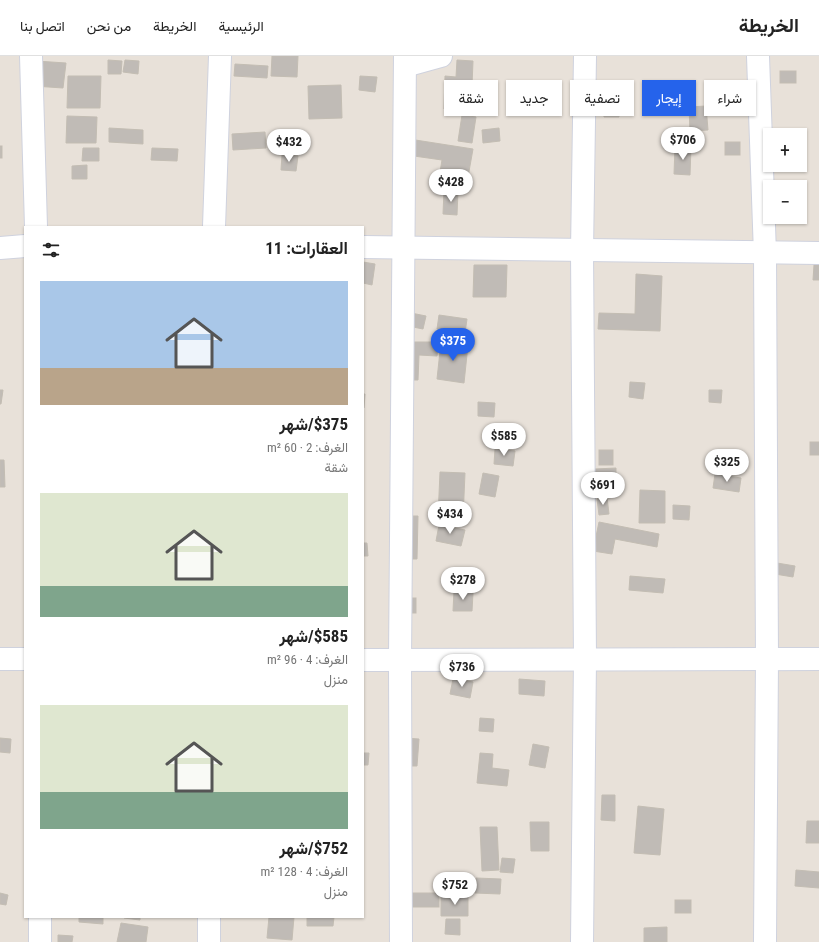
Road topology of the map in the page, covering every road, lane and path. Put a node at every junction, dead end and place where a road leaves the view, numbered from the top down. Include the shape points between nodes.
1 (31, 56) edge
2 (220, 56) edge
3 (441, 56) edge
4 (585, 56) edge
5 (758, 56) edge
6 (405, 61) edge
7 (36, 226) edge
8 (214, 226) edge
9 (24, 246) edge
10 (404, 246) junction
11 (364, 247) edge
12 (0, 248) edge
13 (582, 251) junction
14 (819, 253) edge
15 (765, 254) junction
16 (0, 659) edge
17 (24, 659) edge
18 (585, 659) junction
19 (766, 659) junction
20 (819, 659) edge
21 (364, 660) edge
22 (400, 660) junction
23 (40, 918) edge
24 (209, 918) edge
25 (40, 942) edge
26 (209, 942) edge
27 (401, 942) edge
28 (582, 942) edge
29 (765, 942) edge

1 - 7 street
2 - 8 street
3 - 6 street
4 - 13 street
5 - 15 street
6 - 10 street
9 - 12 street
10 - 11 street
10 - 13 street
10 - 22 street
13 - 15 street
13 - 18 street
14 - 15 street
15 - 19 street
16 - 17 street
18 - 19 street
18 - 22 street
18 - 28 street
19 - 20 street
19 - 29 street
21 - 22 street
22 - 27 street
23 - 25 street
24 - 26 street

